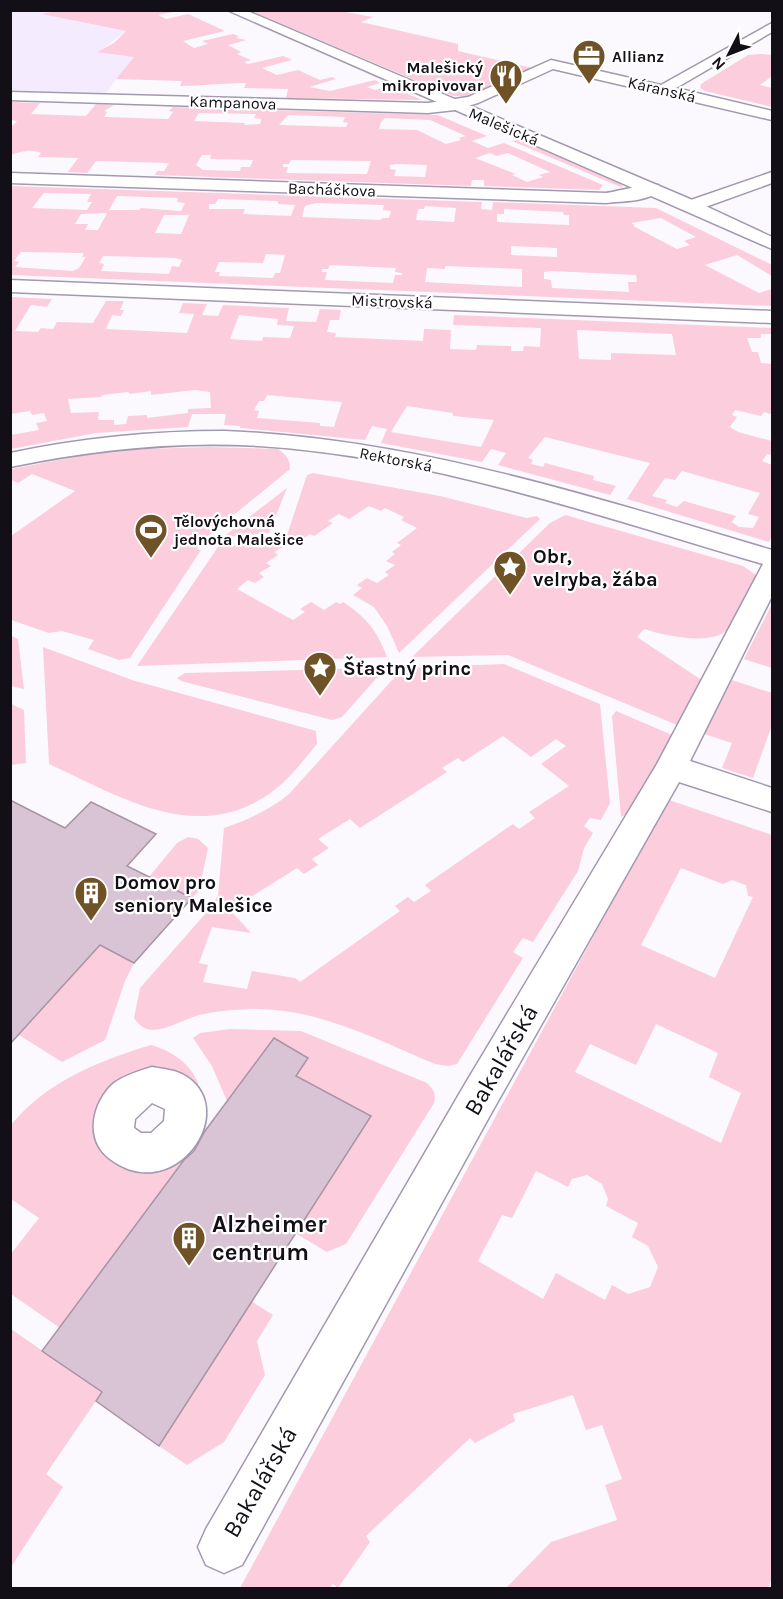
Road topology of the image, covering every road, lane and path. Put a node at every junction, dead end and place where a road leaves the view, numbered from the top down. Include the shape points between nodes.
1 (233, 10) edge
2 (772, 27) edge
3 (551, 64) joint
4 (664, 89) junction
5 (10, 96) edge
6 (455, 105) junction
7 (772, 115) edge
8 (772, 177) edge
9 (10, 178) edge
10 (652, 189) junction
11 (691, 206) junction
12 (772, 244) edge
13 (10, 286) edge
14 (772, 316) edge
15 (10, 460) edge
16 (772, 558) edge
17 (772, 570) edge
18 (671, 767) junction
19 (772, 800) edge
20 (224, 1547) dead end

1 - 6 street, Malešická
2 - 4 street
3 - 4 street, Káranská
3 - 6 street, Kampanova
4 - 7 street, Káranská
5 - 6 street, Kampanova via 428,108
6 - 10 street, Malešická
8 - 11 street
9 - 10 street, Bacháčkova via 615,198
10 - 11 street, Malešická
11 - 12 street, Malešická
13 - 14 street, Mistrovská
15 - 16 street, Rektorská via 150,440 295,442 422,463 556,495
17 - 18 street, Bakalářská
18 - 19 street
18 - 20 street, Bakalářská

